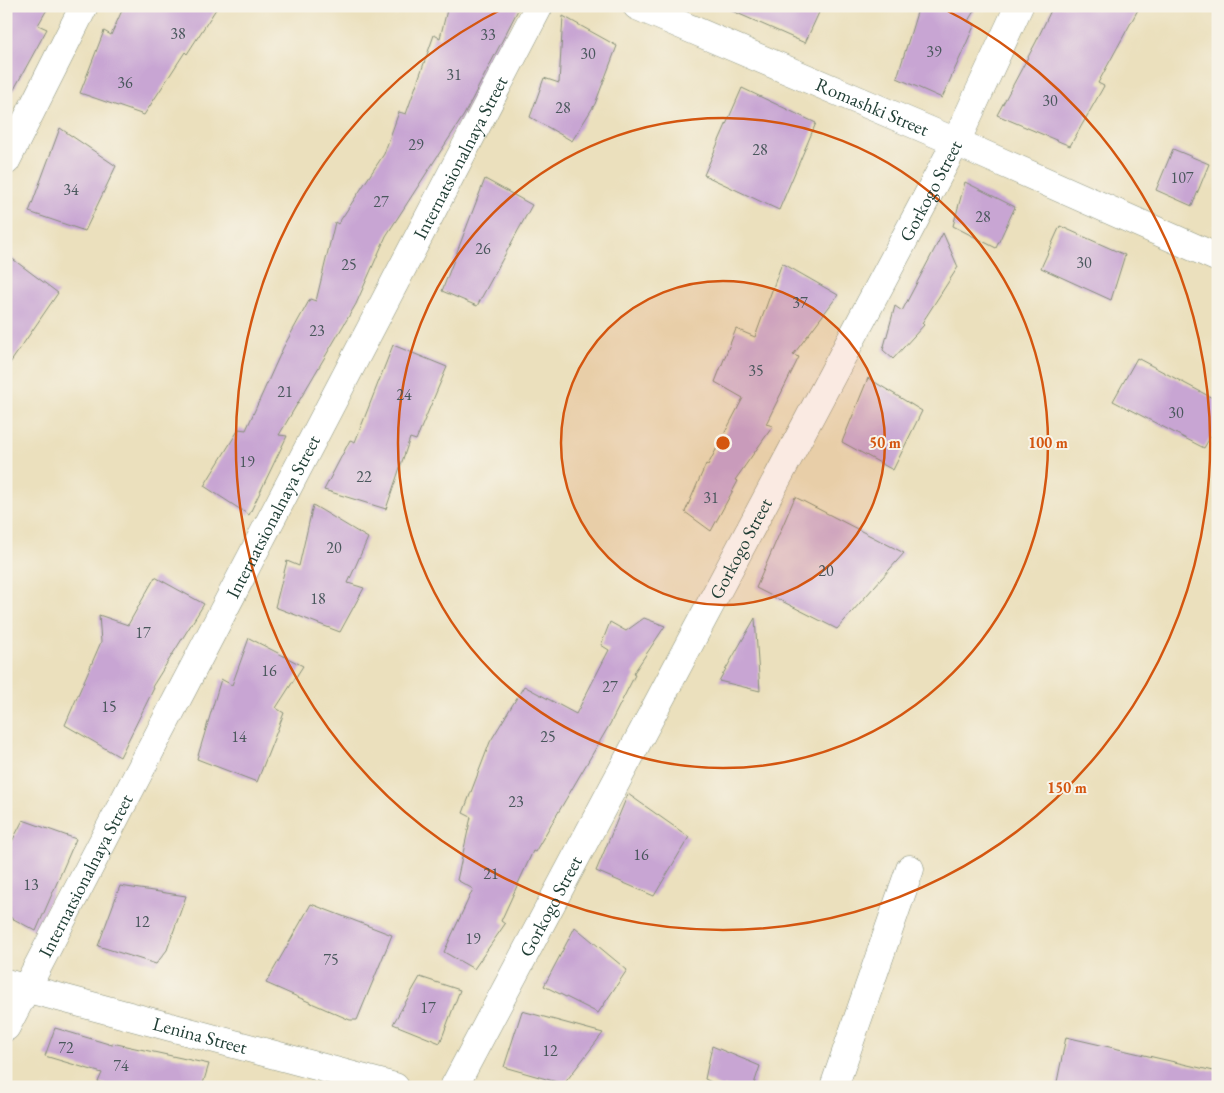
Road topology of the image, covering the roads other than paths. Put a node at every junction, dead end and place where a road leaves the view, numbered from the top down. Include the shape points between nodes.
1 (84, 6) edge
2 (539, 6) edge
3 (637, 6) edge
4 (1018, 6) edge
5 (956, 142) junction
6 (6, 161) edge
7 (1218, 258) edge
8 (910, 869) dead end
9 (16, 985) edge
10 (6, 1027) edge
11 (395, 1087) edge
12 (454, 1087) edge
13 (834, 1087) edge

1 - 6 street
2 - 9 street, Internatsionalnaya Street
3 - 5 street, Romashki Street
4 - 5 street, Gorkogo Street
5 - 7 street, Romashki Street
5 - 12 street, Gorkogo Street
8 - 13 street
9 - 10 street, Internatsionalnaya Street
9 - 11 street, Lenina Street

